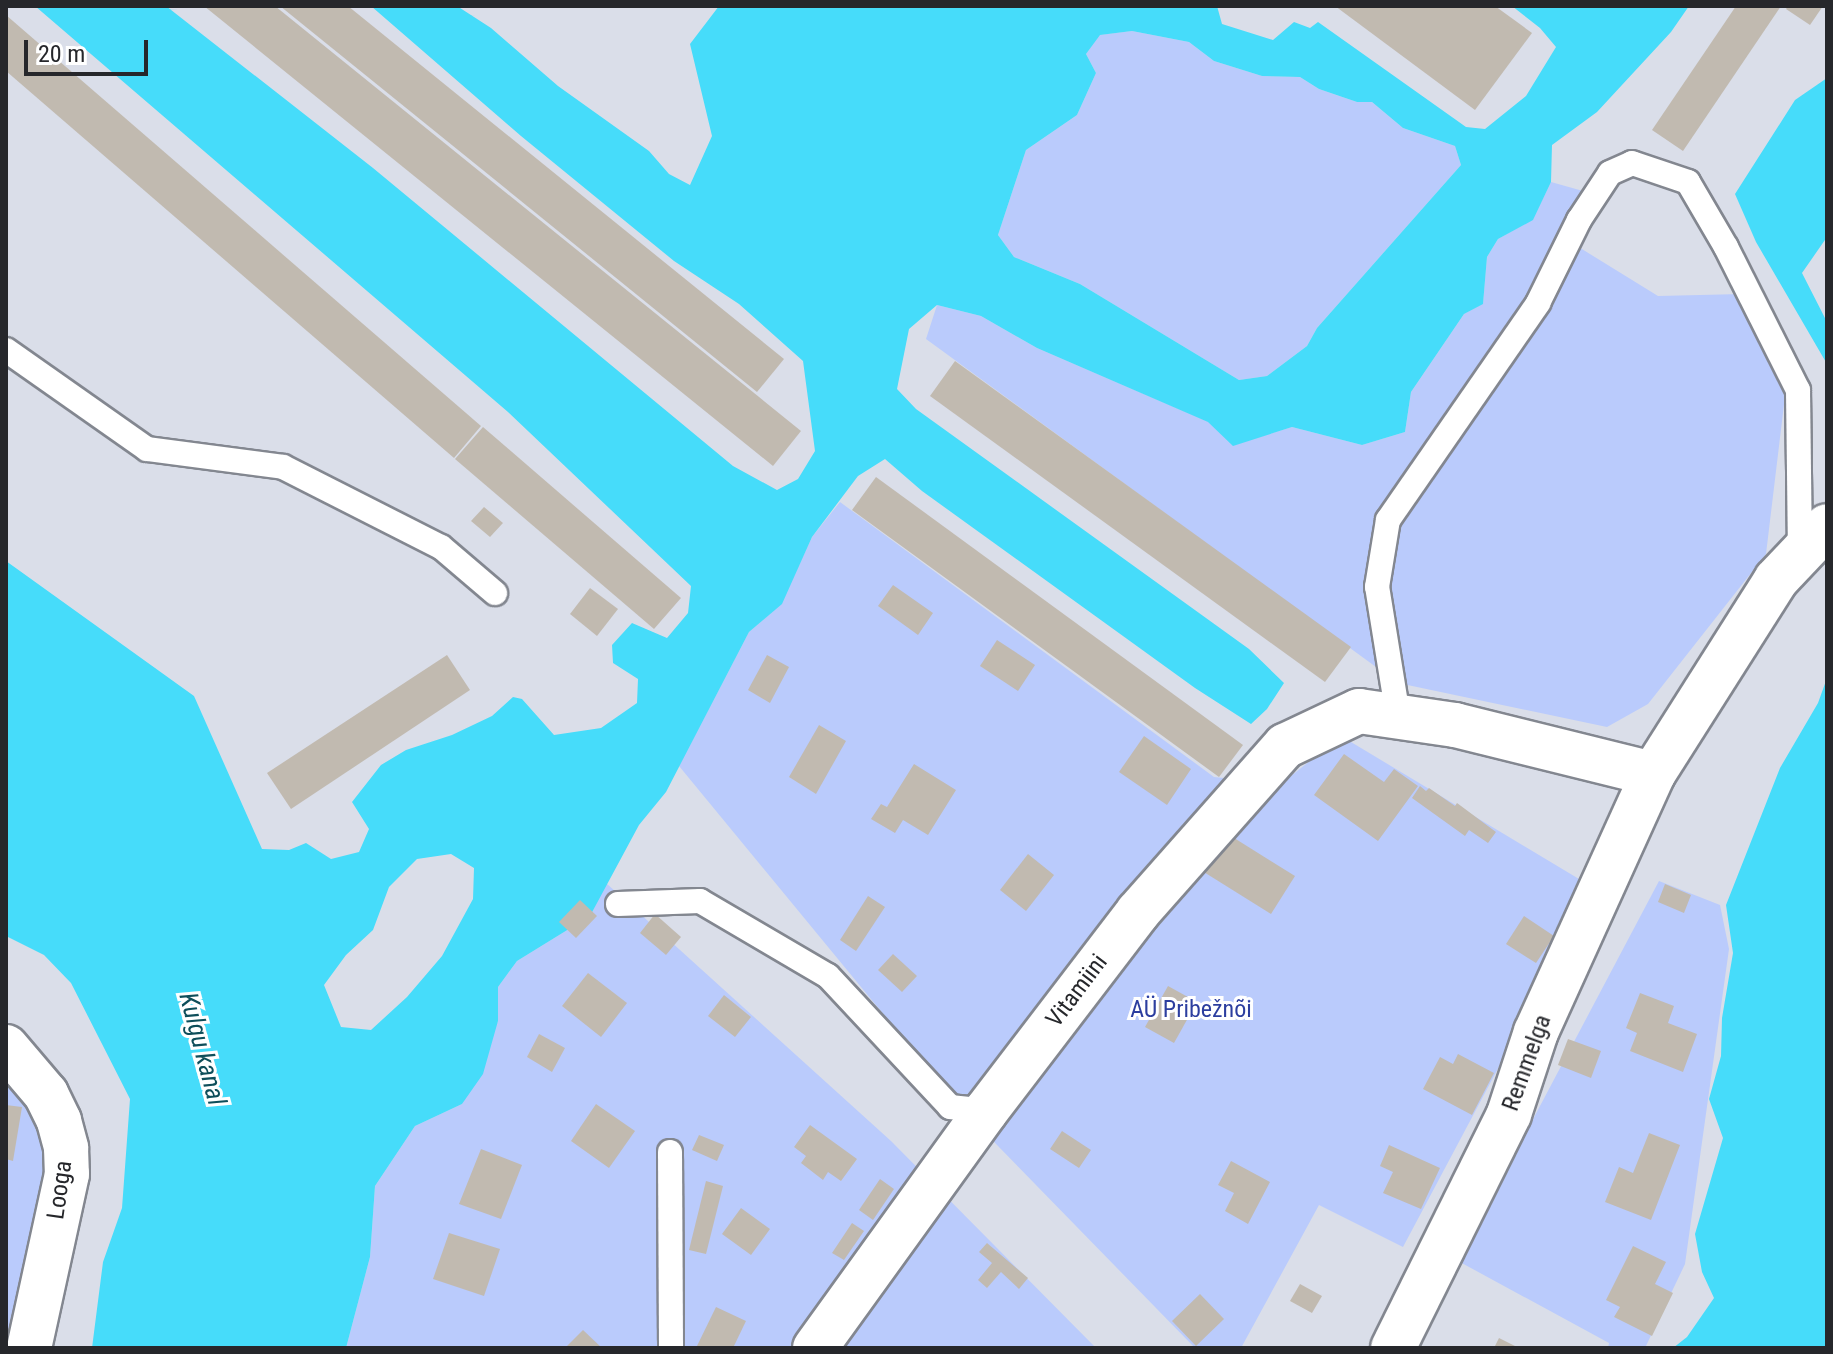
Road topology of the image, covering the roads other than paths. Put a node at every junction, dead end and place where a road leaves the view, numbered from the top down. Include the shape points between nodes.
1 (6, 350) edge
2 (1813, 540) edge
3 (495, 593) dead end
4 (1398, 716) junction
5 (1653, 774) junction
6 (618, 904) dead end
7 (6, 1047) edge
8 (986, 1111) junction
9 (670, 1152) dead end
10 (29, 1348) edge
11 (671, 1348) edge
12 (815, 1348) edge
13 (1393, 1348) edge

1 - 3 lane via 147,449 283,467 441,547
2 - 4 lane via 1798,390 1688,182 1632,163 1610,173 1579,220 1538,303 1388,520 1377,587
2 - 5 street, Remmelga via 1776,580
4 - 5 street, Vitamiini
4 - 8 street, Vitamiini via 1359,711 1285,746 1138,912
5 - 13 street, Remmelga via 1536,1032 1509,1114
6 - 8 lane via 700,901 828,976 950,1107
7 - 10 street, Looga via 46,1094 66,1148 67,1174
8 - 12 street, Vitamiini
9 - 11 lane

